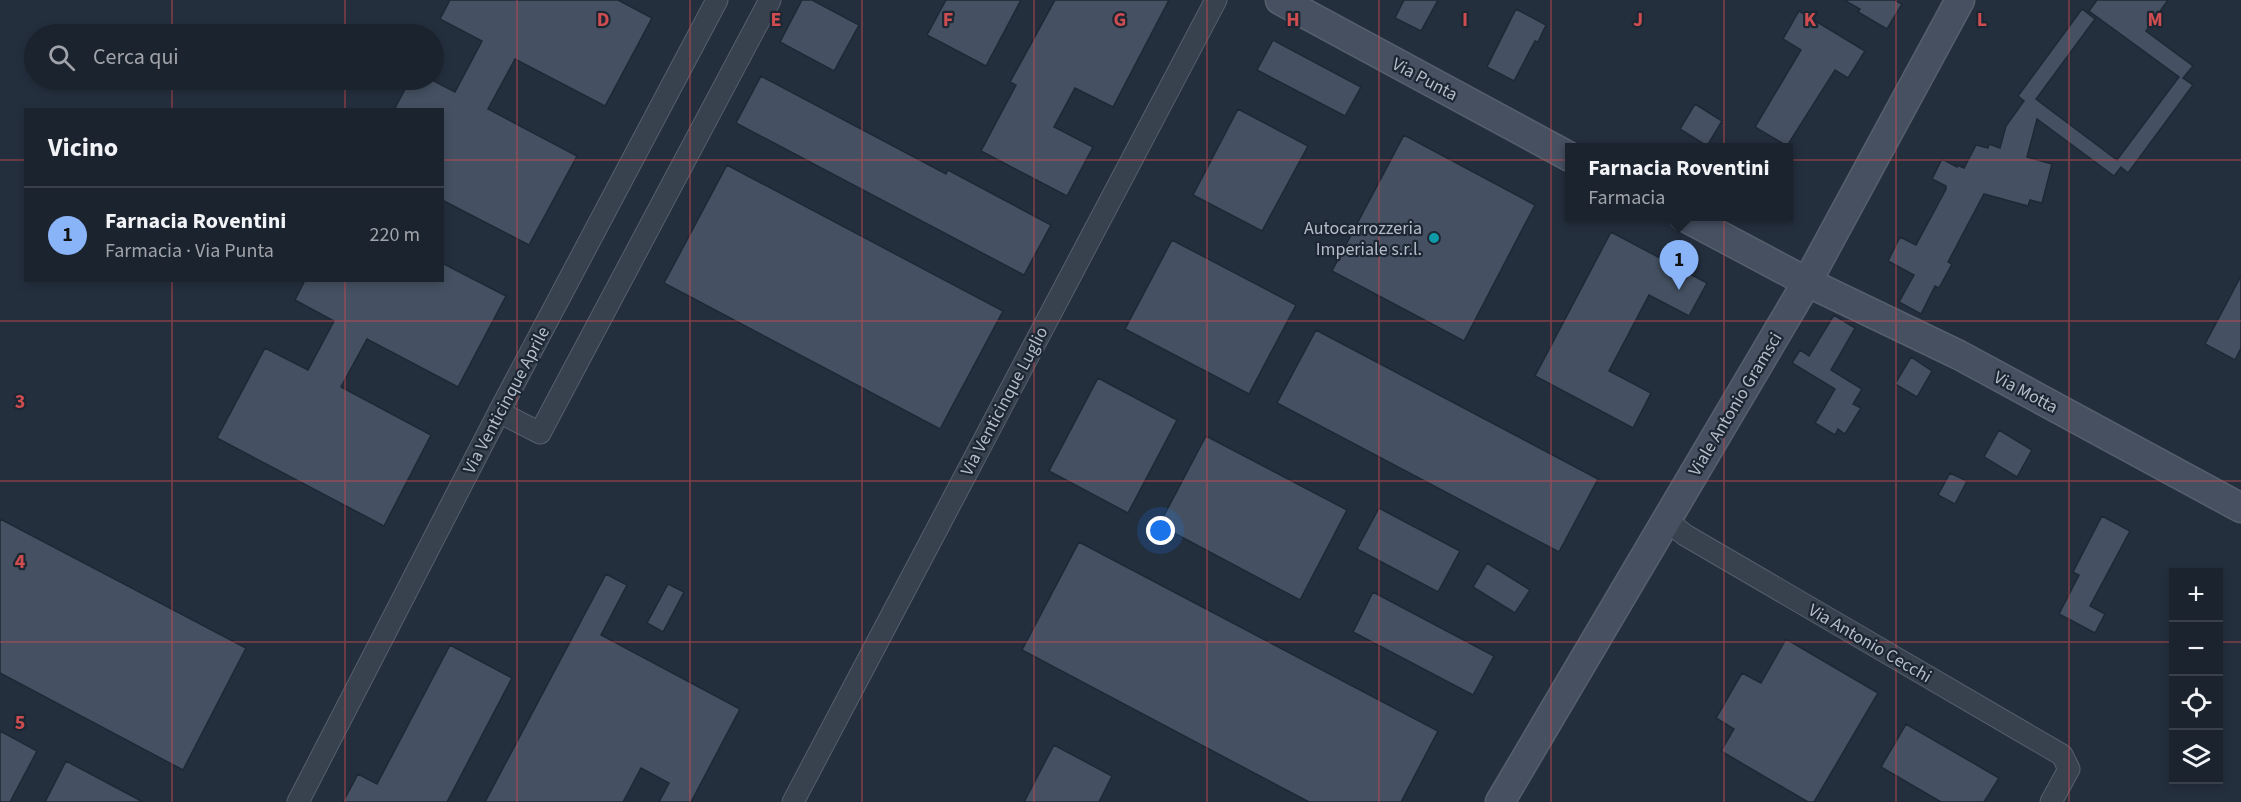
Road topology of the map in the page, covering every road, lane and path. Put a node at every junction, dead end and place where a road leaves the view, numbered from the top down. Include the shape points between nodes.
1 (717, 0) edge
2 (771, 0) edge
3 (1216, 0) edge
4 (1280, 0) edge
5 (1960, 0) edge
6 (1565, 155) edge
7 (1692, 221) edge
8 (1807, 282) junction
9 (499, 412) junction
10 (2241, 508) edge
11 (1666, 520) junction
12 (298, 802) edge
13 (793, 802) edge
14 (1500, 802) edge
15 (2051, 802) edge

1 - 9 street, Via Venticinque Aprile
2 - 9 street via 540,434
3 - 13 street, Via Venticinque Luglio
4 - 6 street, Via Punta
5 - 8 street, Viale Antonio Gramsci
7 - 8 street
8 - 10 street, Via Motta via 1959,356
8 - 11 street, Viale Antonio Gramsci
9 - 12 street, Via Venticinque Aprile
11 - 14 street, Viale Antonio Gramsci
11 - 15 street, Via Antonio Cecchi via 1685,535 2062,755 2069,769

